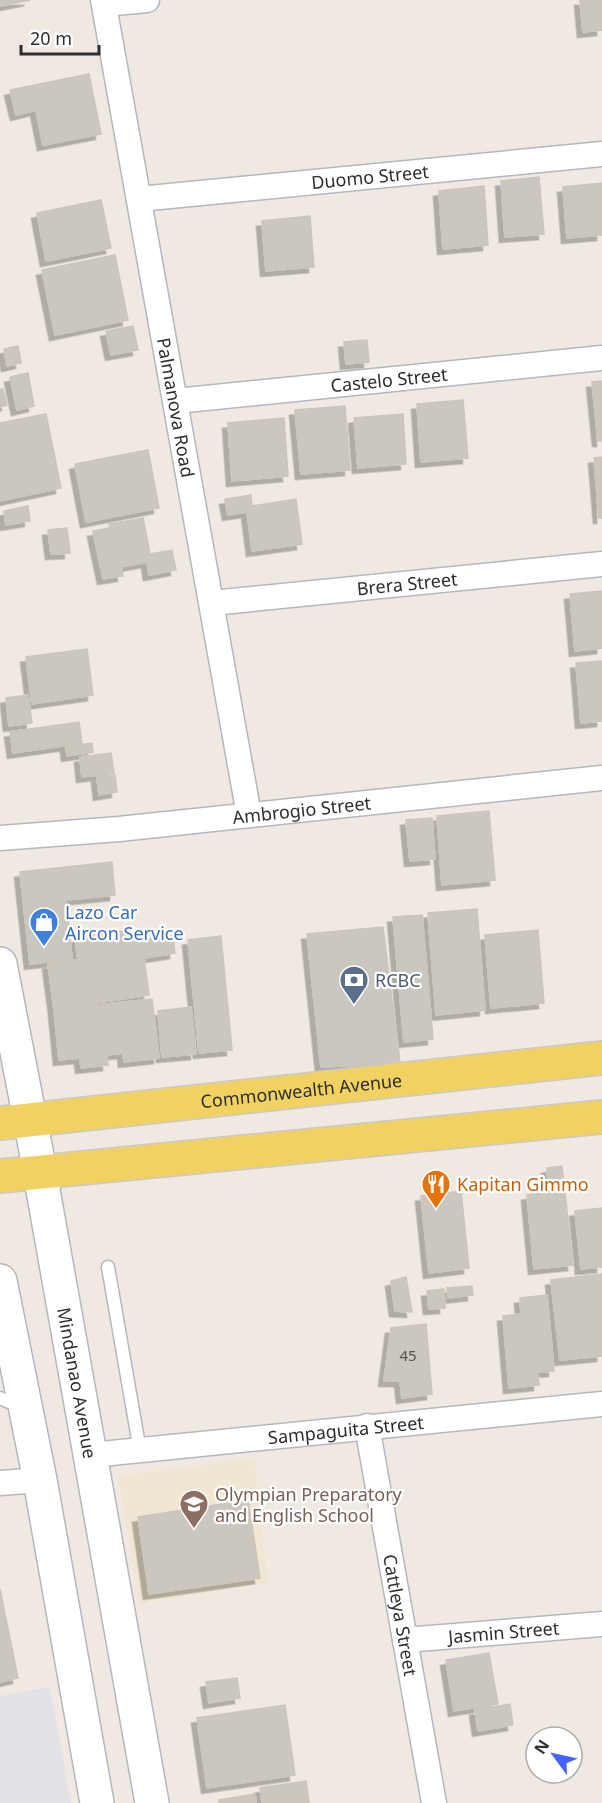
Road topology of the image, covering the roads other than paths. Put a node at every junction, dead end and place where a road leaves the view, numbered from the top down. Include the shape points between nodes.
1 (147, 0) edge
2 (104, 2) edge
3 (602, 154) edge
4 (138, 199) junction
5 (602, 358) edge
6 (176, 401) junction
7 (602, 564) edge
8 (212, 603) junction
9 (602, 778) edge
10 (249, 815) junction
11 (0, 838) edge
12 (0, 964) edge
13 (602, 1058) edge
14 (602, 1117) edge
15 (15, 1122) edge
16 (40, 1171) junction
17 (0, 1176) edge
18 (108, 1268) dead end
19 (1, 1291) edge
20 (13, 1404) edge
21 (602, 1404) edge
22 (367, 1426) junction
23 (140, 1451) junction
24 (91, 1455) junction
25 (40, 1480) junction
26 (0, 1483) edge
27 (602, 1624) edge
28 (405, 1640) junction
29 (97, 1803) edge
30 (152, 1803) edge
31 (434, 1803) edge

1 - 2 street
2 - 4 street, Palmanova Road
3 - 4 street, Duomo Street
4 - 6 street, Palmanova Road
5 - 6 street, Castelo Street
6 - 8 street, Palmanova Road
7 - 8 street, Brera Street
8 - 10 street, Palmanova Road
9 - 10 street, Ambrogio Street
10 - 11 street, Ambrogio Street
12 - 15 street, Mindanao Avenue
13 - 15 main road, Commonwealth Avenue
14 - 16 main road
15 - 16 street, Mindanao Avenue
16 - 17 main road
16 - 24 street, Mindanao Avenue
18 - 23 lane
19 - 20 street
20 - 25 street
21 - 22 street, Sampaguita Street
22 - 23 street, Sampaguita Street
22 - 28 street, Cattleya Street
23 - 24 street, Sampaguita Street
24 - 30 street, Mindanao Avenue
25 - 26 street
25 - 29 street
27 - 28 street, Jasmin Street
28 - 31 street, Cattleya Street

